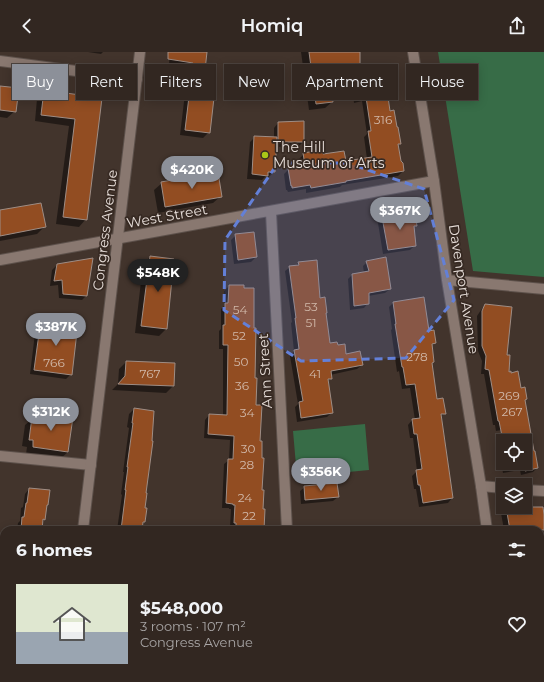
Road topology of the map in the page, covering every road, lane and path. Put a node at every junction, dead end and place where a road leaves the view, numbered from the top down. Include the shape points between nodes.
1 (140, 52) edge
2 (413, 52) edge
3 (0, 61) edge
4 (76, 71) edge
5 (137, 79) edge
6 (135, 100) edge
7 (434, 181) junction
8 (271, 212) junction
9 (118, 239) junction
10 (0, 260) edge
11 (448, 280) junction
12 (544, 289) edge
13 (0, 456) edge
14 (91, 465) junction
15 (481, 486) junction
16 (496, 487) edge
17 (532, 490) edge
18 (544, 491) edge
19 (83, 526) edge
20 (287, 526) edge
21 (486, 526) edge

1 - 5 main road, Congress Avenue
2 - 7 main road, Davenport Avenue
3 - 4 main road
6 - 9 main road, Congress Avenue
7 - 8 main road, West Street
7 - 11 main road, Davenport Avenue
8 - 9 main road, West Street
8 - 20 main road, Ann Street
9 - 10 main road, West Street
9 - 14 main road, Congress Avenue
11 - 12 main road
11 - 15 main road, Davenport Avenue
13 - 14 main road
14 - 19 main road, Congress Avenue
15 - 16 main road
15 - 21 main road, Davenport Avenue
17 - 18 main road

